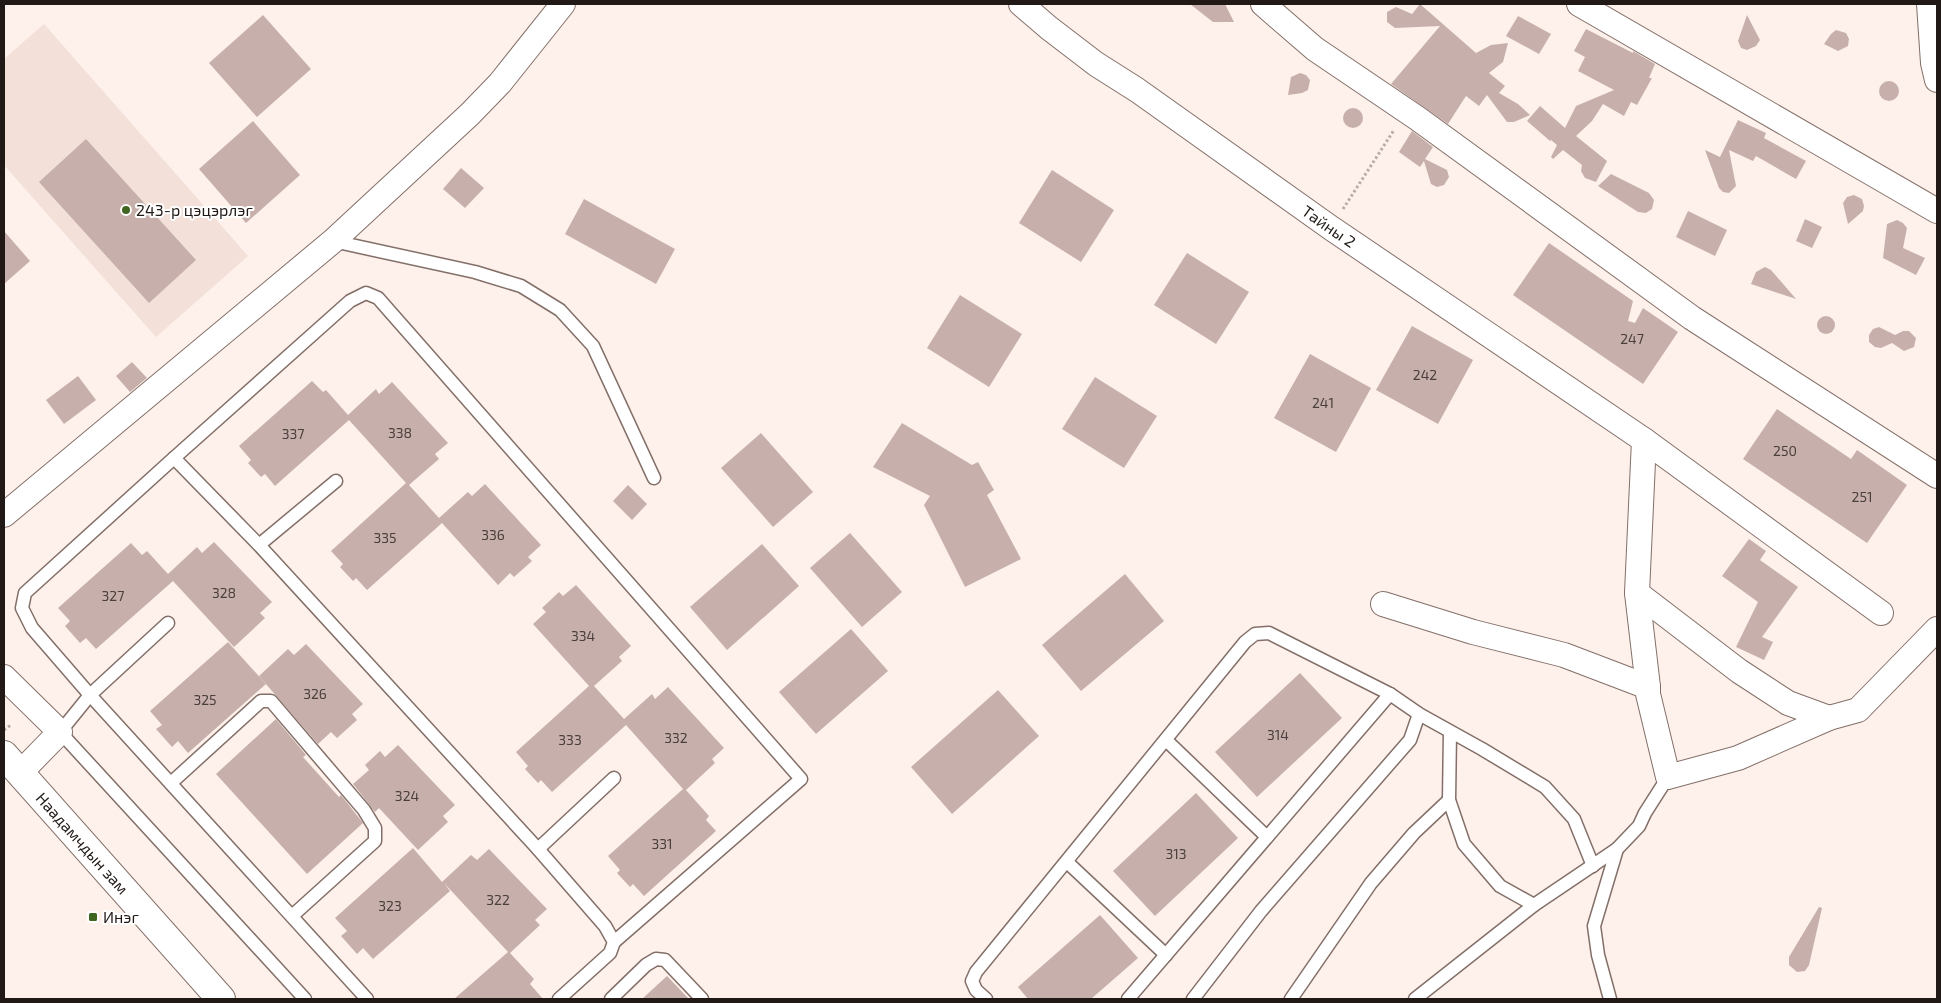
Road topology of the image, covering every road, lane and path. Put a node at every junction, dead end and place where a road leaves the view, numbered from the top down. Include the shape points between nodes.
1 (562, 4) edge
2 (1021, 4) edge
3 (1263, 4) edge
4 (1579, 4) edge
5 (1928, 4) edge
6 (1936, 68) edge
7 (1407, 111) junction
8 (1937, 211) edge
9 (1331, 228) junction
10 (333, 241) junction
11 (1644, 440) junction
12 (174, 458) junction
13 (1937, 476) edge
14 (654, 478) dead end
15 (336, 481) dead end
16 (4, 515) edge
17 (259, 545) junction
18 (1637, 593) junction
19 (1383, 604) dead end
20 (1881, 612) dead end
21 (168, 623) dead end
22 (1937, 629) edge
23 (4, 677) edge
24 (1648, 687) junction
25 (1390, 694) junction
26 (90, 695) junction
27 (1419, 714) junction
28 (1829, 718) junction
29 (11, 725) dead end
30 (4, 730) edge
31 (60, 732) junction
32 (1450, 732) junction
33 (1166, 740) junction
34 (12, 764) edge
35 (1668, 777) junction
36 (614, 778) dead end
37 (171, 783) junction
38 (1449, 800) junction
39 (1267, 837) junction
40 (538, 849) junction
41 (1617, 849) junction
42 (1067, 862) junction
43 (1593, 866) junction
44 (1534, 905) junction
45 (292, 916) junction
46 (614, 942) junction
47 (1166, 955) junction
48 (221, 999) edge
49 (305, 999) edge
50 (367, 999) edge
51 (559, 999) edge
52 (611, 999) edge
53 (702, 999) edge
54 (986, 999) edge
55 (1128, 999) edge
56 (1193, 999) edge
57 (1290, 999) edge
58 (1415, 999) edge
59 (1610, 999) edge

1 - 10 street via 494,89
2 - 9 street, Тайны 2 via 1096,64 1138,90
3 - 7 street via 1315,49
4 - 8 street
5 - 6 street
7 - 9 path
7 - 13 street via 1692,318
9 - 11 street, Тайны 2
10 - 14 lane via 475,272 521,286 560,310 593,346
10 - 16 street
11 - 18 street
11 - 20 street, Тайны 2
12 - 17 lane
12 - 26 lane via 25,594 22,608 32,628
12 - 46 lane via 350,301 366,294 378,298 801,779
15 - 17 lane
17 - 40 lane
18 - 24 street
18 - 28 street via 1763,687 1788,702
19 - 24 street via 1473,632 1564,655
21 - 26 lane
22 - 28 street via 1858,710
23 - 31 street
24 - 35 street
25 - 27 lane
25 - 33 lane via 1268,633 1255,634 1245,642
25 - 39 lane
26 - 31 lane
26 - 37 lane
27 - 32 lane
27 - 56 lane via 1410,740 1262,911
28 - 35 street via 1738,758
29 - 30 path
31 - 34 street
31 - 49 lane
32 - 38 lane
32 - 43 lane via 1545,787 1574,819
33 - 39 lane
33 - 42 lane
34 - 48 main road, Наадамчдын зам
35 - 41 lane via 1639,826
36 - 40 lane
37 - 45 lane
37 - 45 lane via 261,701 271,701 364,810 375,828 374,841
38 - 44 lane via 1464,844 1500,886
38 - 57 lane via 1414,833 1371,883
39 - 47 lane
40 - 46 lane via 605,926
41 - 43 lane
41 - 59 lane via 1594,926
42 - 47 lane
42 - 54 lane via 976,972 972,981
43 - 44 lane
44 - 58 lane
45 - 50 lane
46 - 51 lane via 610,953
47 - 55 lane
52 - 53 lane via 656,959 665,960

